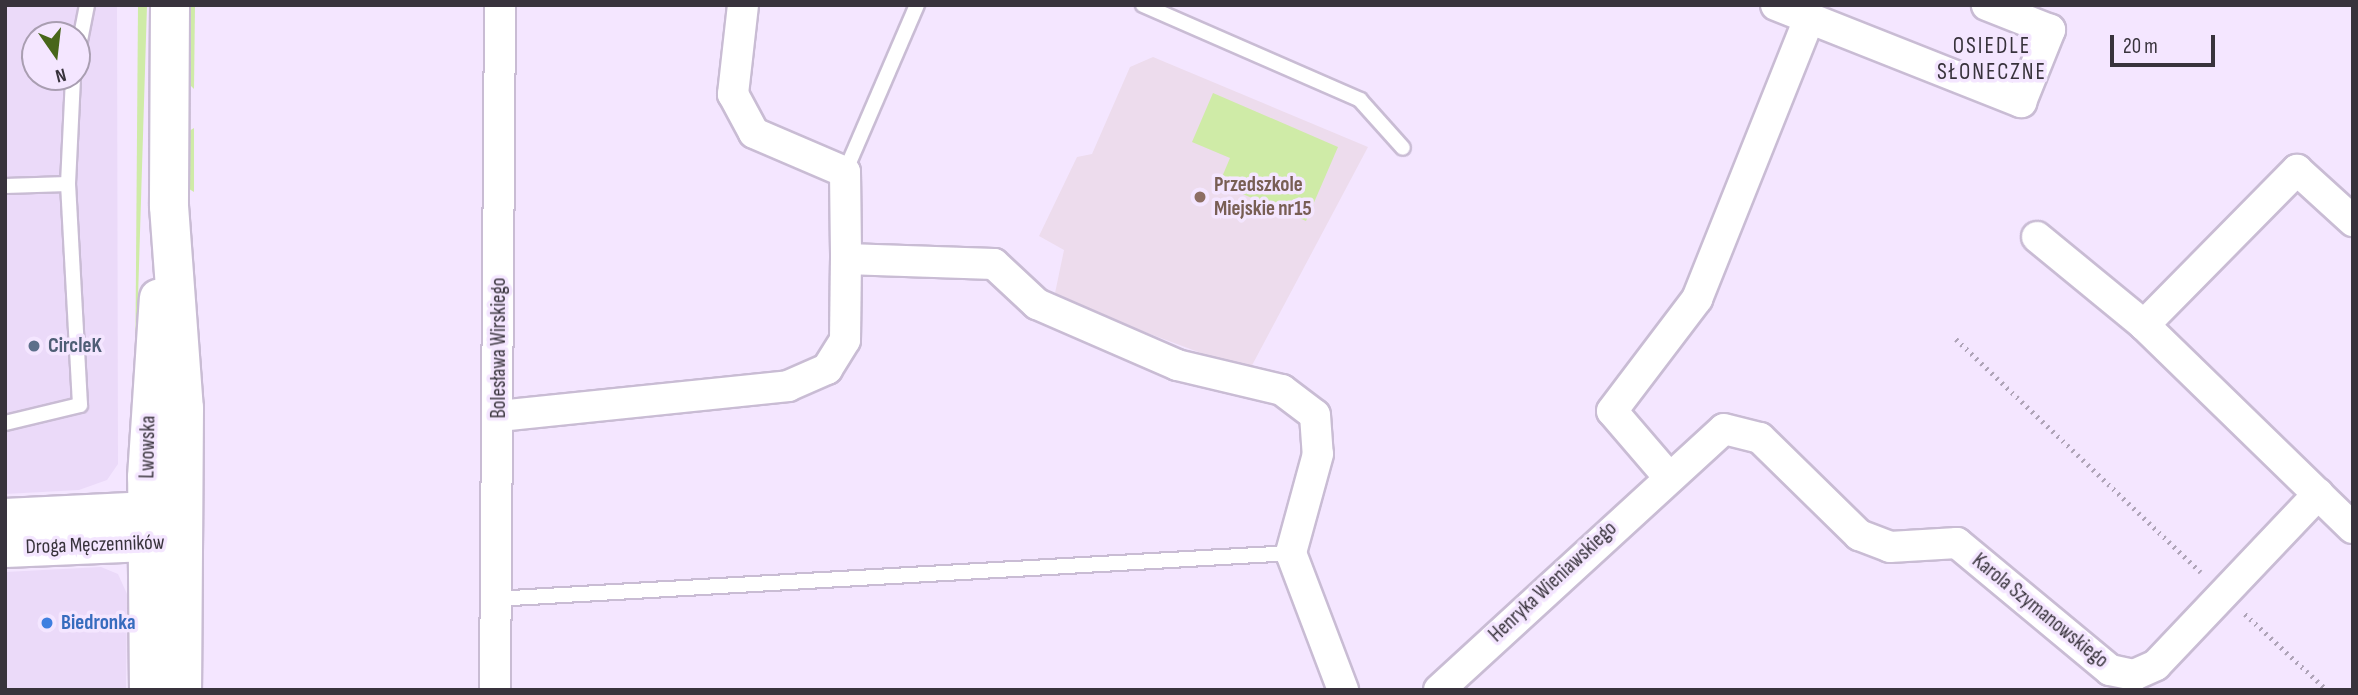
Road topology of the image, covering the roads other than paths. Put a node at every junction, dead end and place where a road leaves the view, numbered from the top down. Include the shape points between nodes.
1 (170, 5) edge
2 (500, 5) edge
3 (743, 5) edge
4 (917, 5) edge
5 (1143, 5) edge
6 (1776, 5) edge
7 (1987, 5) edge
8 (1810, 19) junction
9 (72, 91) edge
10 (1403, 148) dead end
11 (845, 172) junction
12 (68, 184) junction
13 (5, 186) edge
14 (2353, 221) edge
15 (2038, 237) dead end
16 (846, 259) junction
17 (2144, 325) junction
18 (499, 416) junction
19 (5, 423) edge
20 (1667, 475) junction
21 (2318, 494) junction
22 (5, 518) edge
23 (165, 526) junction
24 (2353, 528) edge
25 (5, 548) edge
26 (1291, 553) junction
27 (494, 599) junction
28 (149, 690) edge
29 (182, 690) edge
30 (495, 690) edge
31 (1343, 690) edge
32 (1439, 690) edge

1 - 23 main road, Lwowska
2 - 18 street, Bolesława Wirskiego
3 - 11 street via 733,94 754,133
4 - 11 lane
5 - 10 lane via 1360,100
6 - 8 street
7 - 8 street via 2050,30 2021,102
8 - 20 street via 1697,299 1612,411
9 - 12 lane
11 - 16 street
12 - 13 lane
12 - 19 lane via 80,405
14 - 17 street via 2297,170
15 - 17 street
16 - 18 street via 845,340 827,369 788,386
16 - 26 street via 993,264 1037,304 1151,354 1282,390 1315,415 1318,454
17 - 21 street
18 - 27 street, Bolesława Wirskiego
20 - 21 street, Karola Szymanowskiego via 1713,434 1745,429 1859,535 1890,547 1957,543 2110,670 2134,675 2156,665
20 - 32 street, Henryka Wieniawskiego
21 - 24 street
22 - 23 main road, Droga Męczenników
23 - 25 main road, Droga Męczenników
23 - 28 main road, Lwowska
23 - 29 main road, Lwowska
26 - 27 lane
26 - 31 street
27 - 30 street, Bolesława Wirskiego

